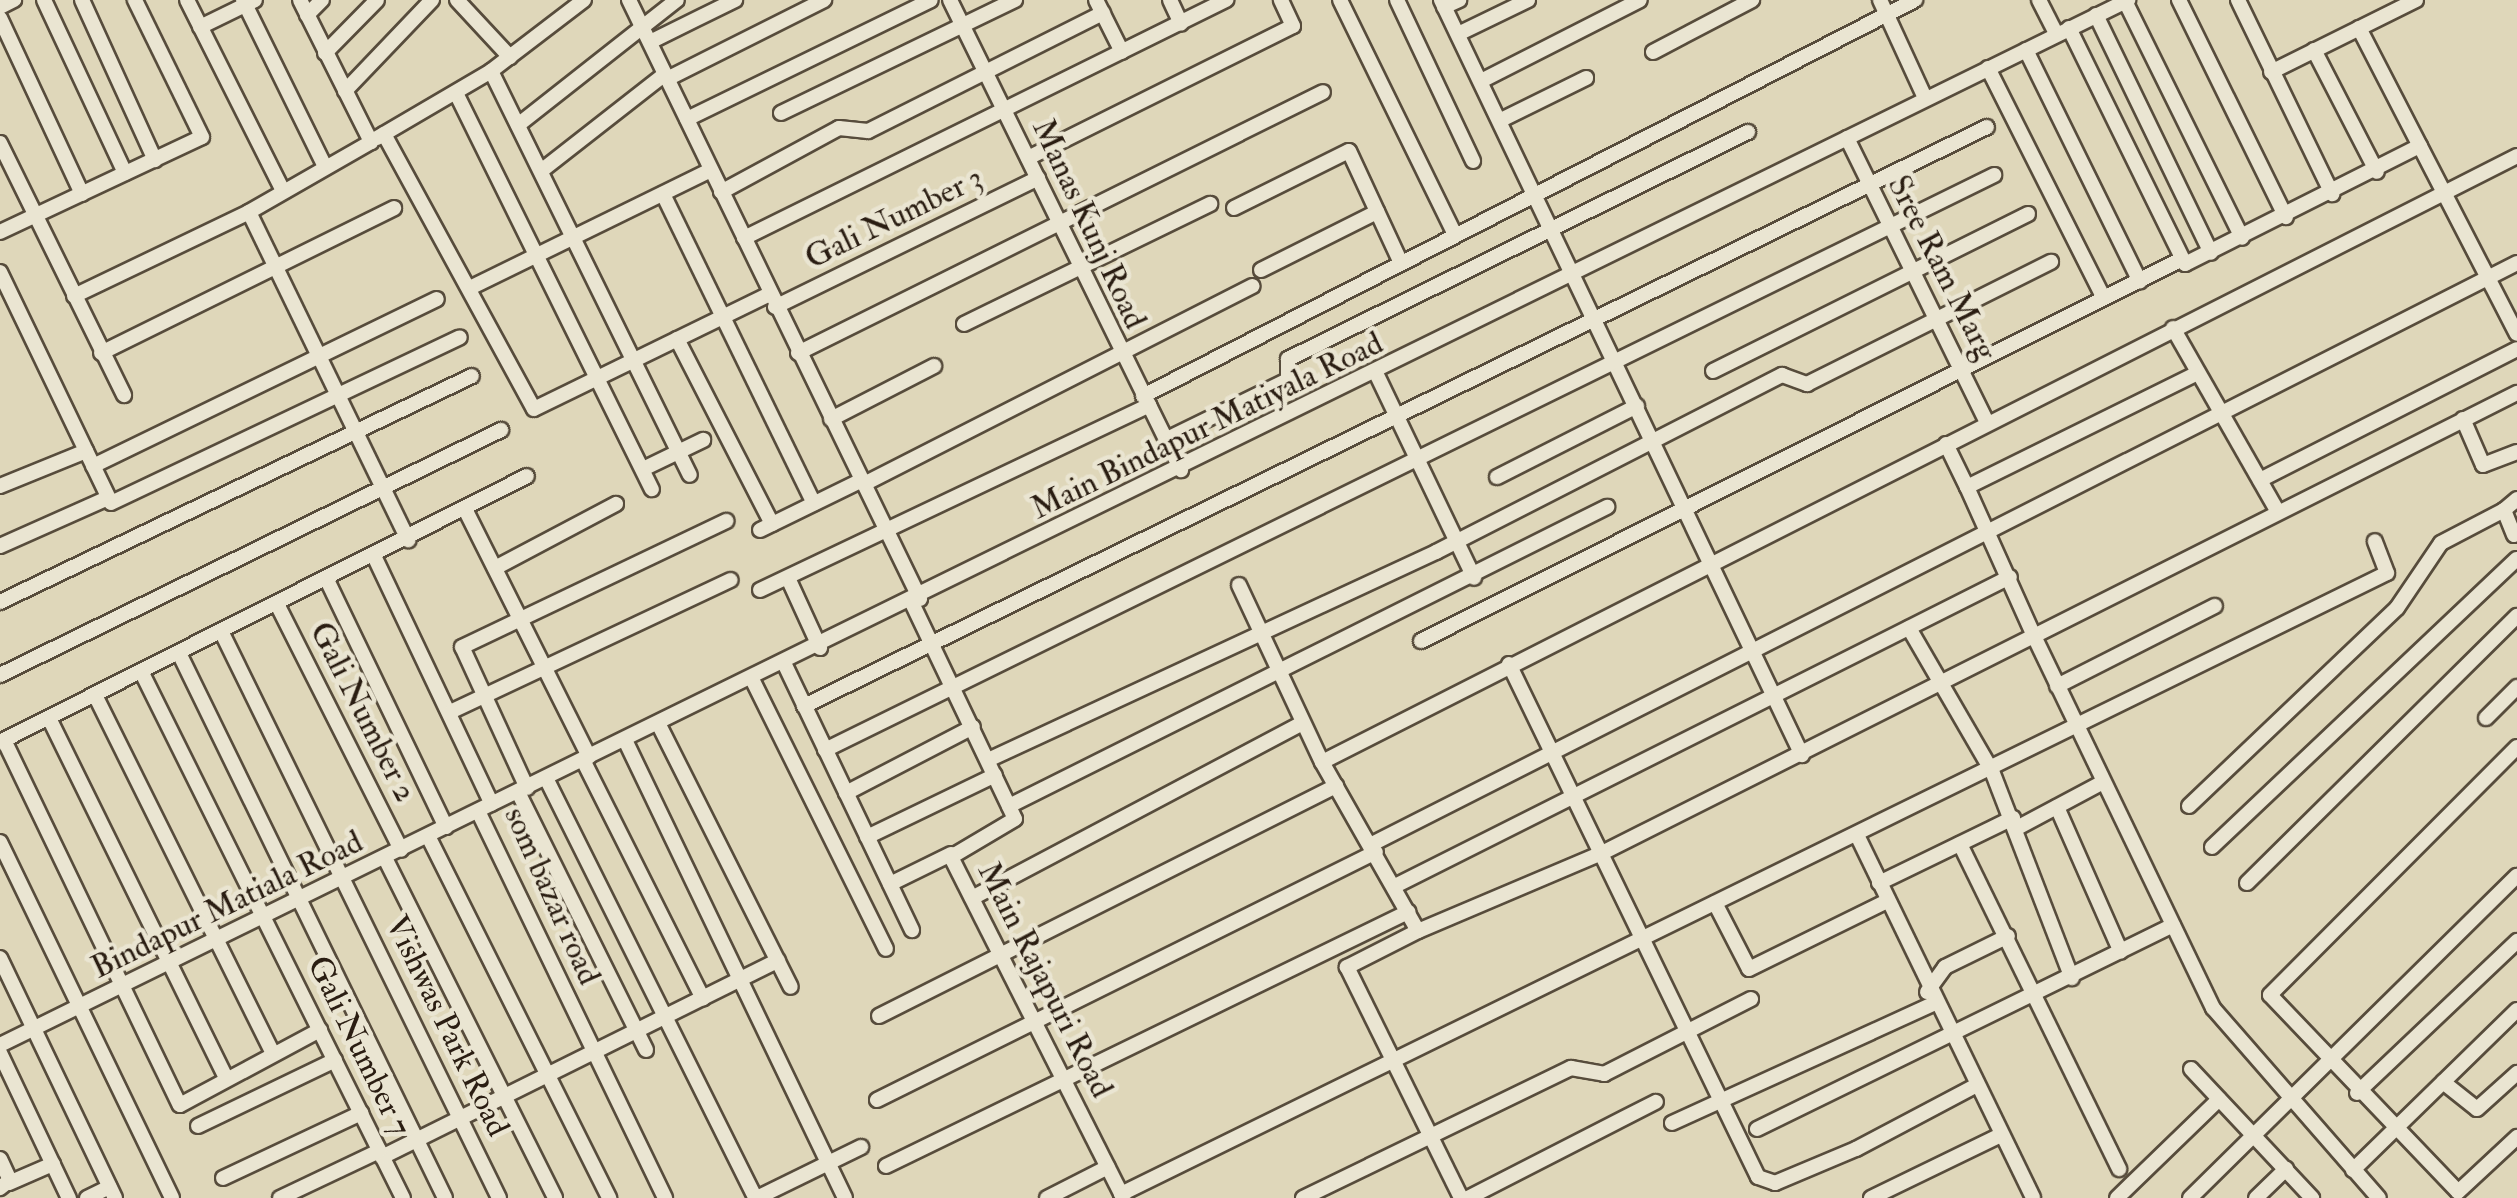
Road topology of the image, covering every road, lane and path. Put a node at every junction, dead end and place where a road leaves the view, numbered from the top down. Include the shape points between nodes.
1 (14, 0) edge
2 (44, 0) edge
3 (82, 0) edge
4 (135, 0) edge
5 (187, 0) edge
6 (322, 0) edge
7 (377, 0) edge
8 (432, 0) edge
9 (456, 0) edge
10 (584, 0) edge
11 (629, 0) edge
12 (677, 0) edge
13 (735, 0) edge
14 (824, 0) edge
15 (931, 0) edge
16 (950, 0) edge
17 (1015, 0) edge
18 (1170, 0) edge
19 (1226, 0) edge
20 (1281, 0) edge
21 (1340, 0) edge
22 (1396, 0) edge
23 (1459, 0) edge
24 (1528, 0) edge
25 (1640, 0) edge
26 (1752, 0) edge
27 (1880, 0) edge
28 (1915, 0) edge
29 (2039, 0) edge
30 (2179, 0) edge
31 (2238, 0) edge
32 (2416, 0) edge
33 (2127, 1) edge
34 (248, 2) edge
35 (1442, 4) edge
36 (1099, 6) edge
37 (0, 7) edge
38 (304, 7) edge
39 (2096, 15) junction
40 (1888, 17) junction
41 (0, 18) edge
42 (1181, 24) junction
43 (200, 26) junction
44 (962, 26) junction
45 (2360, 28) junction
46 (2063, 31) junction
47 (646, 34) junction
48 (1458, 34) junction
49 (2026, 50) junction
50 (2314, 50) junction
51 (1122, 52) junction
52 (1653, 52) dead end
53 (325, 53) junction
54 (510, 56) junction
55 (1988, 68) junction
56 (491, 71) junction
57 (985, 71) junction
58 (2270, 72) junction
59 (666, 77) junction
60 (1586, 78) dead end
61 (1481, 81) junction
62 (345, 91) junction
63 (1323, 92) dead end
64 (456, 93) junction
65 (1925, 98) junction
66 (1004, 110) junction
67 (781, 113) dead end
68 (686, 118) junction
69 (1500, 120) junction
70 (518, 124) junction
71 (1987, 127) dead end
72 (1748, 132) dead end
73 (377, 138) junction
74 (1847, 138) junction
75 (0, 143) edge
76 (2420, 146) junction
77 (2517, 156) edge
78 (1028, 158) junction
79 (154, 160) junction
80 (1472, 161) dead end
81 (325, 168) junction
82 (711, 170) junction
83 (542, 171) junction
84 (2377, 172) junction
85 (125, 173) junction
86 (1994, 174) dead end
87 (1038, 178) junction
88 (1869, 185) junction
89 (283, 192) junction
90 (722, 192) junction
91 (2444, 193) junction
92 (82, 194) junction
93 (664, 194) junction
94 (1537, 194) junction
95 (2332, 194) junction
96 (1210, 204) dead end
97 (394, 208) dead end
98 (1234, 208) dead end
99 (248, 212) junction
100 (1377, 212) junction
101 (2028, 214) dead end
102 (36, 215) junction
103 (2286, 217) junction
104 (1061, 225) junction
105 (1890, 227) junction
106 (1553, 228) junction
107 (0, 232) edge
108 (1456, 235) junction
109 (744, 238) junction
110 (2242, 238) junction
111 (575, 239) junction
112 (2212, 253) junction
113 (539, 257) junction
114 (2182, 259) junction
115 (1400, 261) junction
116 (2051, 262) dead end
117 (2517, 263) edge
118 (1082, 267) junction
119 (276, 268) junction
120 (1261, 270) dead end
121 (0, 272) edge
122 (1912, 272) junction
123 (1576, 273) junction
124 (2490, 276) junction
125 (2140, 282) junction
126 (1253, 286) dead end
127 (472, 287) junction
128 (74, 296) junction
129 (2103, 296) junction
130 (437, 299) dead end
131 (773, 301) junction
132 (722, 317) junction
133 (1936, 318) junction
134 (1592, 319) junction
135 (964, 324) dead end
136 (2173, 328) junction
137 (2517, 334) edge
138 (460, 336) dead end
139 (677, 339) junction
140 (2517, 349) edge
141 (1119, 352) junction
142 (102, 353) junction
143 (798, 353) junction
144 (320, 357) junction
145 (636, 359) junction
146 (1616, 364) junction
147 (934, 366) dead end
148 (1962, 368) junction
149 (1713, 371) dead end
150 (1376, 373) junction
151 (2196, 374) junction
152 (472, 376) dead end
153 (600, 377) junction
154 (2517, 393) edge
155 (338, 394) junction
156 (124, 395) dead end
157 (1146, 400) junction
158 (1637, 406) junction
159 (2216, 413) junction
160 (1396, 417) junction
161 (831, 419) junction
162 (2463, 419) junction
163 (1987, 422) junction
164 (355, 430) junction
165 (501, 430) dead end
166 (703, 440) dead end
167 (1166, 440) junction
168 (1656, 443) junction
169 (1946, 444) junction
170 (679, 451) junction
171 (2517, 452) edge
172 (89, 458) junction
173 (1417, 464) junction
174 (642, 470) junction
175 (1182, 470) junction
176 (690, 475) dead end
177 (527, 476) dead end
178 (1497, 477) dead end
179 (2260, 480) junction
180 (863, 482) junction
181 (0, 486) edge
182 (383, 486) junction
183 (1967, 487) junction
184 (652, 490) dead end
185 (108, 498) junction
186 (2517, 499) edge
187 (814, 503) junction
188 (616, 504) dead end
189 (1607, 506) dead end
190 (1683, 508) junction
191 (465, 510) junction
192 (2504, 510) junction
193 (2278, 512) junction
194 (726, 521) dead end
195 (1986, 527) junction
196 (887, 531) junction
197 (2514, 535) dead end
198 (408, 540) junction
199 (2375, 541) dead end
200 (1454, 542) junction
201 (0, 546) edge
202 (375, 558) junction
203 (2517, 559) edge
204 (1707, 564) junction
205 (494, 568) junction
206 (2010, 577) junction
207 (788, 578) junction
208 (1474, 578) junction
209 (731, 580) dead end
210 (328, 582) junction
211 (1238, 586) dead end
212 (760, 590) dead end
213 (916, 601) junction
214 (0, 602) edge
215 (278, 606) junction
216 (2215, 606) dead end
217 (2517, 616) edge
218 (520, 620) junction
219 (1909, 628) junction
220 (1258, 629) junction
221 (222, 632) junction
222 (2034, 636) junction
223 (1422, 641) dead end
224 (932, 644) junction
225 (820, 648) junction
226 (1748, 651) junction
227 (179, 653) junction
228 (1508, 664) junction
229 (785, 666) junction
230 (546, 671) junction
231 (1278, 671) junction
232 (142, 673) junction
233 (0, 675) edge
234 (753, 681) junction
235 (952, 684) junction
236 (1939, 684) junction
237 (2057, 686) junction
238 (2517, 688) edge
239 (95, 695) junction
240 (1772, 698) junction
241 (483, 699) junction
242 (804, 706) junction
243 (450, 712) junction
244 (49, 718) junction
245 (2486, 718) dead end
246 (1303, 723) junction
247 (659, 725) junction
248 (972, 727) junction
249 (2077, 729) junction
250 (624, 740) junction
251 (2, 741) edge
252 (2517, 748) edge
253 (825, 750) junction
254 (1551, 750) junction
255 (1802, 755) junction
256 (586, 759) junction
257 (1322, 762) junction
258 (992, 767) junction
259 (1992, 771) junction
260 (546, 778) junction
261 (2103, 782) junction
262 (1336, 786) junction
263 (522, 790) junction
264 (846, 793) junction
265 (1574, 799) junction
266 (1010, 806) junction
267 (2189, 806) dead end
268 (2057, 807) junction
269 (485, 808) junction
270 (2015, 823) junction
271 (446, 827) junction
272 (1858, 835) junction
273 (428, 836) junction
274 (867, 836) junction
275 (0, 842) edge
276 (1960, 844) junction
277 (400, 847) junction
278 (2212, 847) dead end
279 (1374, 848) junction
280 (1602, 853) junction
281 (951, 854) junction
282 (386, 858) junction
283 (2517, 876) edge
284 (344, 878) junction
285 (1879, 883) junction
286 (2246, 883) dead end
287 (890, 884) junction
288 (1395, 886) junction
289 (972, 898) junction
290 (300, 900) junction
291 (1887, 902) junction
292 (1715, 903) junction
293 (1408, 912) junction
294 (266, 918) junction
295 (2172, 925) junction
296 (912, 930) dead end
297 (1418, 932) junction
298 (2008, 936) junction
299 (1644, 937) junction
300 (2517, 941) edge
301 (216, 943) junction
302 (886, 949) dead end
303 (2121, 952) junction
304 (1001, 954) junction
305 (0, 958) edge
306 (778, 960) junction
307 (171, 965) junction
308 (2072, 978) junction
309 (740, 980) junction
310 (126, 987) junction
311 (791, 987) dead end
312 (2038, 996) junction
313 (1930, 998) junction
314 (1751, 999) dead end
315 (703, 1000) junction
316 (80, 1008) junction
317 (2517, 1010) edge
318 (666, 1016) junction
319 (879, 1016) dead end
320 (1038, 1020) junction
321 (34, 1029) junction
322 (1694, 1029) junction
323 (320, 1030) junction
324 (636, 1030) junction
325 (1951, 1042) junction
326 (0, 1045) edge
327 (646, 1050) dead end
328 (0, 1053) edge
329 (273, 1054) junction
330 (592, 1054) junction
331 (1392, 1057) junction
332 (335, 1060) junction
333 (2324, 1061) junction
334 (2191, 1069) dead end
335 (2517, 1073) edge
336 (547, 1075) junction
337 (226, 1078) junction
338 (1065, 1079) junction
339 (2443, 1082) junction
340 (1975, 1086) junction
341 (2357, 1094) junction
342 (506, 1096) junction
343 (2287, 1096) junction
344 (2219, 1098) junction
345 (877, 1100) dead end
346 (1724, 1100) junction
347 (1656, 1102) dead end
348 (361, 1113) junction
349 (461, 1118) junction
350 (1672, 1123) dead end
351 (198, 1126) dead end
352 (1757, 1129) dead end
353 (2394, 1130) junction
354 (2252, 1132) junction
355 (2001, 1135) junction
356 (1431, 1137) junction
357 (2517, 1137) edge
358 (417, 1141) junction
359 (860, 1147) dead end
360 (381, 1154) junction
361 (0, 1160) edge
362 (53, 1164) junction
363 (828, 1164) junction
364 (886, 1166) dead end
365 (1108, 1167) junction
366 (2119, 1169) dead end
367 (2286, 1169) junction
368 (2353, 1170) junction
369 (222, 1178) dead end
370 (5, 1185) edge
371 (112, 1192) edge
372 (1122, 1196) edge
373 (69, 1198) edge
374 (88, 1198) edge
375 (172, 1198) edge
376 (280, 1198) edge
377 (403, 1198) edge
378 (445, 1198) edge
379 (499, 1198) edge
380 (555, 1198) edge
381 (608, 1198) edge
382 (664, 1198) edge
383 (756, 1198) edge
384 (844, 1198) edge
385 (1047, 1198) edge
386 (1303, 1198) edge
387 (1465, 1198) edge
388 (1871, 1198) edge
389 (2033, 1198) edge
390 (2116, 1198) edge
391 (2190, 1198) edge
392 (2256, 1198) edge
393 (2312, 1198) edge
394 (2379, 1198) edge

1 - 37 street
2 - 85 street
3 - 79 street
4 - 79 street via 202,137
5 - 43 street
6 - 38 street
7 - 53 street
8 - 62 street
9 - 54 street
10 - 54 street
11 - 47 street
12 - 47 street
13 - 47 street
14 - 59 street
15 - 68 street
16 - 44 street, Manas Kunj Road
17 - 44 street
18 - 42 street
19 - 42 street
20 - 78 street via 1293,26
21 - 108 street
22 - 80 street
23 - 35 street
24 - 48 street
25 - 61 street
26 - 52 street
27 - 40 street
28 - 40 street
29 - 46 street
30 - 103 street
31 - 58 street
32 - 45 street
33 - 39 street, Main Bindapur Matiyala Road
33 - 110 street
34 - 43 street
34 - 81 street
35 - 48 street
36 - 51 street
36 - 57 street
38 - 53 street
39 - 46 street, Main Bindapur Matiyala Road
39 - 112 street
40 - 65 street
40 - 94 street
41 - 92 street
42 - 51 street
43 - 89 street
44 - 57 street, Manas Kunj Road
44 - 67 street
45 - 50 street
45 - 76 street
46 - 49 street, Main Bindapur Matiyala Road
46 - 114 street
47 - 59 street
47 - 70 street
48 - 61 street
49 - 55 street, Main Bindapur Matiyala Road
49 - 125 street
50 - 58 street
50 - 84 street
51 - 66 street
53 - 62 street
54 - 56 street
55 - 65 street, Main Bindapur Matiyala Road
55 - 129 street
56 - 64 street
56 - 70 street
57 - 66 street, Manas Kunj Road
57 - 90 street via 868,131 840,128
58 - 95 street
59 - 68 street
59 - 83 street
60 - 69 street
61 - 69 street
62 - 73 street
63 - 104 street
64 - 73 street
64 - 113 street
65 - 74 street, Main Bindapur Matiyala Road
66 - 78 street, Manas Kunj Road
66 - 109 street
68 - 82 street
69 - 94 street
70 - 83 street
71 - 88 street
72 - 106 street
73 - 81 street
73 - 127 street
74 - 88 street, Sree Ram Marg
74 - 123 street, Main Bindapur Matiyala Road
75 - 102 street
76 - 84 street
76 - 91 street
77 - 91 street
78 - 87 street, Manas Kunj Road
79 - 85 street
81 - 89 street
82 - 90 street
82 - 93 street
83 - 111 street
84 - 95 street
85 - 92 street
86 - 105 street
87 - 104 street, Manas Kunj Road
87 - 131 street, Gali Number 3
88 - 105 street, Sree Ram Marg
88 - 134 street
89 - 99 street
90 - 109 street
91 - 124 street
91 - 136 street
92 - 102 street
93 - 111 street
93 - 132 street
94 - 106 street
94 - 108 street
95 - 103 street
96 - 118 street
97 - 119 street
98 - 100 street via 1349,150
99 - 119 street
99 - 128 street
100 - 115 street
100 - 120 street
101 - 122 street
102 - 107 street
102 - 128 street
103 - 110 street
104 - 118 street, Manas Kunj Road
104 - 143 street
105 - 122 street, Sree Ram Marg
105 - 146 street
106 - 123 street
106 - 167 street via 1288,359 1288,380
108 - 115 street
109 - 131 street
110 - 112 street
111 - 113 street
111 - 145 street
112 - 114 street
113 - 127 street
113 - 153 street
114 - 125 street
115 - 157 street
116 - 133 street
117 - 124 street
118 - 135 street
118 - 141 street, Manas Kunj Road
119 - 142 street
119 - 144 street
121 - 172 street
122 - 133 street, Sree Ram Marg
122 - 149 street
123 - 134 street
123 - 150 street, Main Bindapur Matiyala Road
124 - 137 street
124 - 159 street
125 - 129 street
126 - 141 street
127 - 153 street, Gali Number 3 via 534,409
128 - 142 street
129 - 148 street
130 - 144 street
131 - 132 street, Gali Number 3
131 - 143 street
132 - 139 street, Gali Number 3
132 - 187 street
133 - 148 street, Sree Ram Marg
133 - 168 street via 1806,384 1782,375
134 - 146 street
134 - 160 street
136 - 151 street
136 - 163 street
138 - 155 street
139 - 145 street, Gali Number 3
139 - 187 street via 766,527
140 - 179 street
141 - 157 street, Manas Kunj Road
141 - 180 street
142 - 156 street
143 - 161 street
144 - 155 street
144 - 172 street
145 - 153 street, Gali Number 3
145 - 170 street
146 - 158 street
146 - 173 street
147 - 161 street
148 - 163 street, Sree Ram Marg
148 - 190 street
150 - 160 street
150 - 175 street, Main Bindapur Matiyala Road
151 - 159 street
151 - 183 street
152 - 164 street
153 - 174 street
154 - 162 street
155 - 164 street
155 - 185 street
157 - 167 street, Manas Kunj Road
157 - 196 street
158 - 168 street
158 - 178 street
159 - 179 street
159 - 195 street
160 - 173 street
160 - 224 street
161 - 180 street
162 - 171 street via 2483,466
162 - 193 street
163 - 169 street
164 - 182 street
164 - 214 street
165 - 182 street
166 - 170 street
167 - 175 street, Manas Kunj Road
168 - 190 street
168 - 200 street
169 - 183 street
169 - 204 street
170 - 174 street
170 - 176 street
172 - 181 street
172 - 185 street
173 - 200 street
173 - 235 street
174 - 184 street
175 - 213 street, Main Bindapur Matiyala Road
177 - 191 street
179 - 193 street
180 - 187 street
180 - 196 street
182 - 198 street
182 - 233 street
183 - 195 street
185 - 201 street
186 - 192 street
188 - 205 street
189 - 208 street
190 - 204 street
190 - 223 street
191 - 198 street
191 - 205 street
192 - 197 street
192 - 267 street via 2441,544 2398,608
193 - 222 street
194 - 218 street
195 - 206 street
195 - 226 street
196 - 207 street
196 - 213 street
198 - 202 street
199 - 249 street via 2387,573
200 - 208 street
200 - 220 street
202 - 210 street
202 - 243 street
203 - 278 street
204 - 226 street
204 - 228 street
205 - 218 street
206 - 219 street
206 - 222 street
207 - 212 street
207 - 225 street
208 - 231 street
209 - 230 street
210 - 215 street
210 - 271 street
211 - 220 street
213 - 224 street
213 - 225 street, Main Bindapur Matiyala Road
215 - 221 street
215 - 277 street, Gali Number 2
216 - 237 street
217 - 286 street
218 - 230 street
218 - 241 street via 460,650
219 - 236 street
219 - 240 street
220 - 231 street
220 - 258 street
221 - 227 street
221 - 284 street, Vishwas Park Road
222 - 236 street
222 - 237 street
224 - 235 street
224 - 242 street
225 - 229 street, Main Bindapur Matiyala Road
226 - 240 street
226 - 254 street
227 - 232 street
227 - 290 street
228 - 254 street
228 - 257 street
229 - 234 street, Main Bindapur Matiyala Road
229 - 242 street
230 - 241 street
230 - 256 street
231 - 246 street
231 - 266 street
232 - 239 street
232 - 294 street, Gali Number 7
234 - 247 street, Main Bindapur Matiyala Road
234 - 302 street
235 - 248 street
235 - 253 street
236 - 255 street
236 - 259 street
237 - 249 street
238 - 245 street
239 - 244 street
239 - 301 street
240 - 255 street
240 - 265 street
241 - 243 street
241 - 263 street
242 - 253 street
243 - 269 street
244 - 251 street
244 - 307 street
246 - 257 street
246 - 289 street
247 - 250 street, Main Bindapur Matiyala Road
247 - 306 street
248 - 258 street
248 - 264 street
249 - 259 street
249 - 261 street
250 - 256 street, Main Bindapur Matiyala Road
250 - 309 street
251 - 310 street
252 - 333 street via 2270,991
253 - 264 street
254 - 265 street
254 - 279 street
255 - 280 street
256 - 260 street, som bazar road
256 - 315 street
257 - 262 street
258 - 266 street
258 - 274 street
259 - 270 street
259 - 272 street
260 - 263 street, som bazar road
260 - 318 street
261 - 268 street
261 - 295 street
262 - 279 street
262 - 304 street
263 - 269 street, som bazar road
263 - 324 street
264 - 274 street
265 - 280 street
265 - 288 street
266 - 281 street, Main Rajapuri Road via 1013,823
268 - 270 street
268 - 303 street
269 - 271 street, Bindapur Matiala Road
269 - 330 street, som bazar road
270 - 276 street
270 - 308 street
271 - 273 street, Bindapur Matiala Road
272 - 285 street
272 - 292 street
273 - 277 street, Bindapur Matiala Road
273 - 336 street
274 - 287 street
275 - 316 street
276 - 285 street
276 - 298 street
277 - 282 street, Bindapur Matiala Road
279 - 288 street
279 - 320 street
280 - 297 street
280 - 299 street
281 - 287 street
281 - 289 street, Main Rajapuri Road
282 - 284 street, Bindapur Matiala Road
282 - 342 street
283 - 333 street
284 - 290 street, Bindapur Matiala Road
284 - 349 street, Vishwas Park Road
285 - 291 street
287 - 296 street
288 - 293 street
289 - 304 street, Main Rajapuri Road
290 - 294 street, Bindapur Matiala Road
290 - 358 street
291 - 292 street via 1749,969
291 - 313 street
292 - 299 street
293 - 297 street
293 - 338 street
294 - 301 street, Bindapur Matiala Road
294 - 323 street, Gali Number 7
295 - 303 street
295 - 343 street via 2219,1017
297 - 331 street via 1348,963
298 - 312 street
298 - 313 street via 1945,967
299 - 322 street
299 - 331 street
300 - 341 street
301 - 307 street, Bindapur Matiala Road
301 - 329 street
303 - 308 street
304 - 319 street
304 - 320 street, Main Rajapuri Road
305 - 321 street
306 - 309 street
306 - 311 street
307 - 310 street, Bindapur Matiala Road
307 - 337 street
308 - 312 street
309 - 315 street
309 - 363 street
310 - 316 street, Bindapur Matiala Road
310 - 337 street via 180,1105
312 - 325 street
312 - 366 street
313 - 325 street
313 - 346 street
314 - 322 street
315 - 318 street
316 - 321 street, Bindapur Matiala Road
316 - 375 street
317 - 339 street
318 - 324 street
318 - 383 street
320 - 338 street, Main Rajapuri Road
320 - 345 street
321 - 326 street, Bindapur Matiala Road
321 - 371 street
322 - 346 street
322 - 356 street via 1604,1074 1571,1068
323 - 329 street
323 - 332 street, Gali Number 7
324 - 327 street
324 - 330 street
325 - 340 street
325 - 352 street
328 - 362 street
329 - 337 street
330 - 336 street
330 - 382 street, som bazar road
331 - 356 street
331 - 372 street
332 - 348 street, Gali Number 7
332 - 351 street
333 - 341 street
333 - 343 street
334 - 344 street
335 - 339 street via 2476,1109
336 - 342 street
336 - 381 street
338 - 364 street
338 - 365 street, Main Rajapuri Road
339 - 353 street
340 - 346 street via 1775,1183 1758,1177
340 - 355 street
341 - 353 street
342 - 349 street
342 - 380 street
343 - 354 street
343 - 368 street
344 - 354 street
344 - 390 street
346 - 350 street
347 - 387 street
348 - 360 street, Gali Number 7
348 - 369 street
349 - 358 street
349 - 379 street, Vishwas Park Road
353 - 357 street via 2458,1192
353 - 368 street
354 - 367 street
354 - 391 street
355 - 388 street
355 - 389 street
356 - 386 street
356 - 387 street
358 - 360 street
358 - 378 street
359 - 363 street
360 - 376 street
360 - 377 street, Gali Number 7
361 - 370 street
362 - 370 street
362 - 373 street
363 - 383 street
363 - 384 street
365 - 372 street, Main Rajapuri Road
365 - 385 street
367 - 392 street
367 - 393 street
368 - 394 street
371 - 374 street

